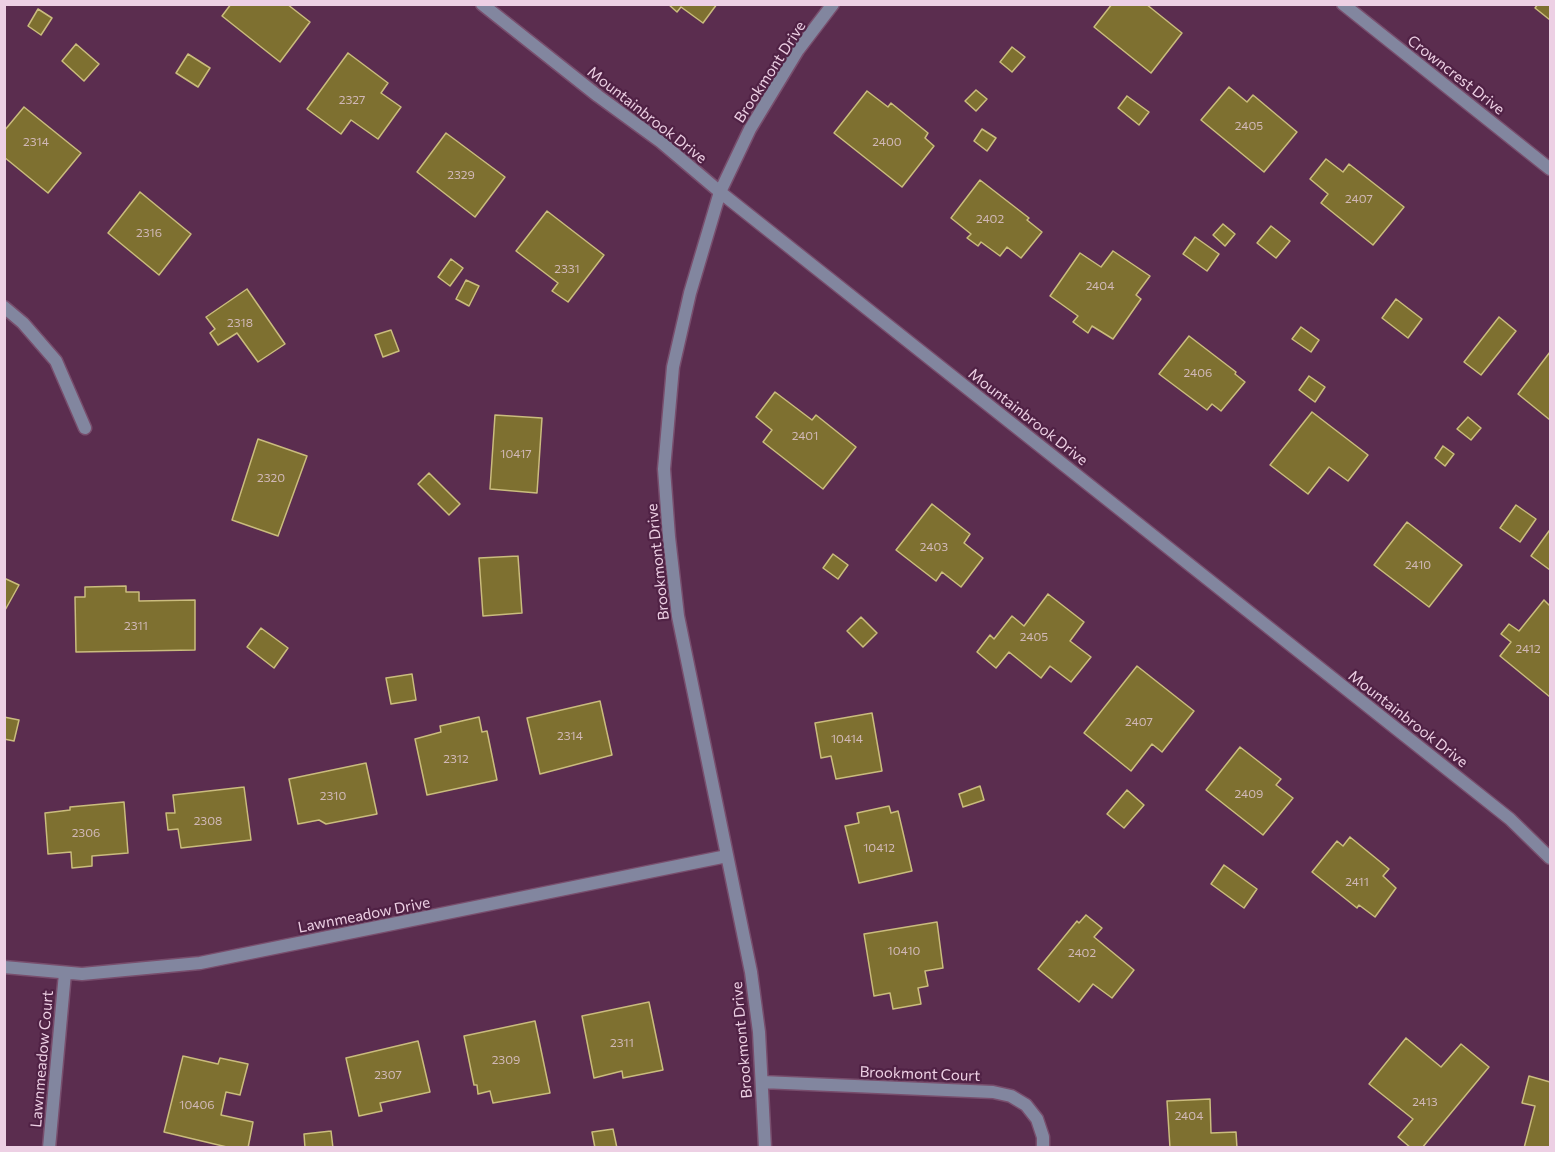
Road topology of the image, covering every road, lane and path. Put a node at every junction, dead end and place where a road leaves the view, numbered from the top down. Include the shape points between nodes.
1 (482, 4) edge
2 (833, 4) edge
3 (1343, 4) edge
4 (1551, 169) edge
5 (720, 192) junction
6 (4, 307) edge
7 (85, 428) dead end
8 (727, 856) junction
9 (1551, 858) edge
10 (4, 967) edge
11 (66, 973) junction
12 (762, 1082) junction
13 (49, 1148) edge
14 (765, 1148) edge
15 (1043, 1148) edge

1 - 5 street, Mountainbrook Drive
2 - 5 street, Brookmont Drive via 798,50 750,129
3 - 4 street, Crowncrest Drive
5 - 8 street, Brookmont Drive via 673,367 664,469 678,616
5 - 9 street, Mountainbrook Drive via 1500,811
6 - 7 street via 56,362
8 - 11 street, Lawnmeadow Drive via 200,963
8 - 12 street, Brookmont Drive via 751,972
10 - 11 street, Lawnmeadow Drive
11 - 13 street, Lawnmeadow Court
12 - 14 street, Brookmont Drive
12 - 15 street, Brookmont Court via 1011,1096 1026,1105 1037,1119

